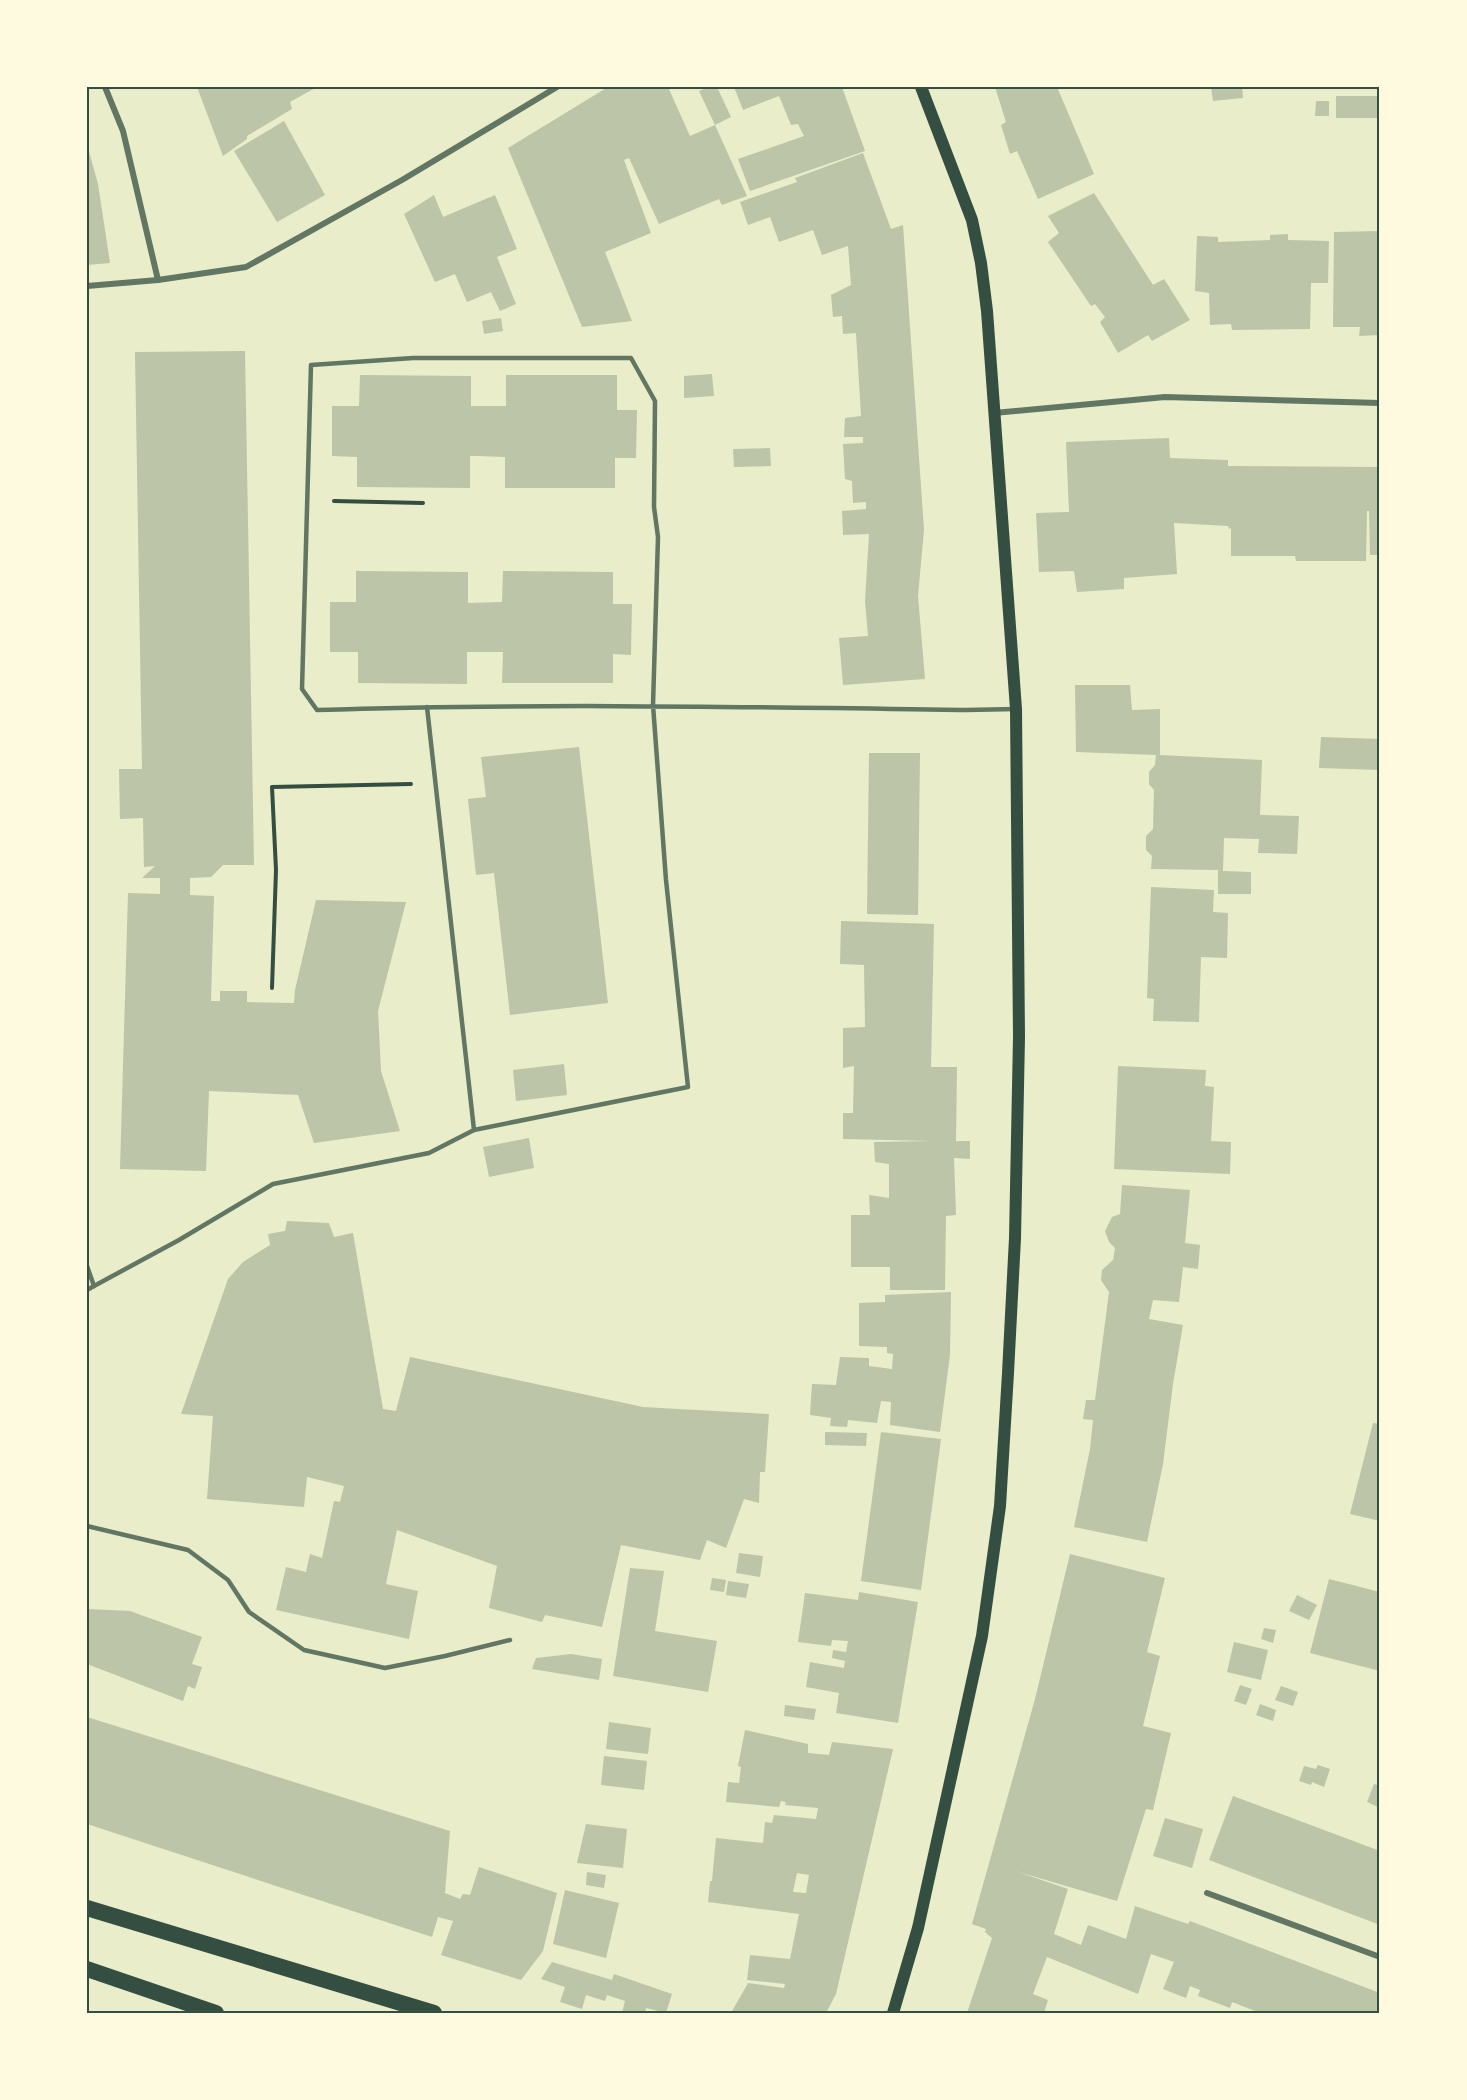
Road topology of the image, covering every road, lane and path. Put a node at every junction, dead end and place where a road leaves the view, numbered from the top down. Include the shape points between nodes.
1 (105, 87) edge
2 (557, 87) edge
3 (921, 87) edge
4 (158, 279) junction
5 (87, 286) edge
6 (1380, 403) edge
7 (994, 413) junction
8 (308, 499) junction
9 (423, 503) dead end
10 (653, 705) junction
11 (427, 707) junction
12 (1016, 709) junction
13 (435, 778) junction
14 (273, 988) dead end
15 (474, 1130) junction
16 (87, 1266) edge
17 (94, 1286) junction
18 (87, 1290) edge
19 (87, 1526) edge
20 (510, 1640) dead end
21 (1207, 1893) dead end
22 (87, 1908) edge
23 (1380, 1957) edge
24 (87, 1969) edge
25 (216, 2013) edge
26 (435, 2013) edge
27 (893, 2013) edge

1 - 4 street via 123,131
2 - 4 street via 246,267
3 - 7 main road via 974,231 986,302
4 - 5 street
6 - 7 street via 1165,397
7 - 12 main road
8 - 9 path
8 - 10 lane via 311,365 413,358 631,358 655,401 654,507 658,537
8 - 11 lane via 302,689 317,710
10 - 11 lane
10 - 12 lane
10 - 15 lane via 666,880 688,1087
11 - 13 lane
12 - 27 main road via 1016,1227 1000,1506 982,1636 918,1928
13 - 14 path via 411,784 272,787 276,870
13 - 15 lane
15 - 17 lane via 429,1154 273,1184
16 - 17 lane
17 - 18 lane
19 - 20 lane via 188,1550 228,1580 249,1612 304,1650 385,1668
21 - 23 street
22 - 26 highway
24 - 25 highway

